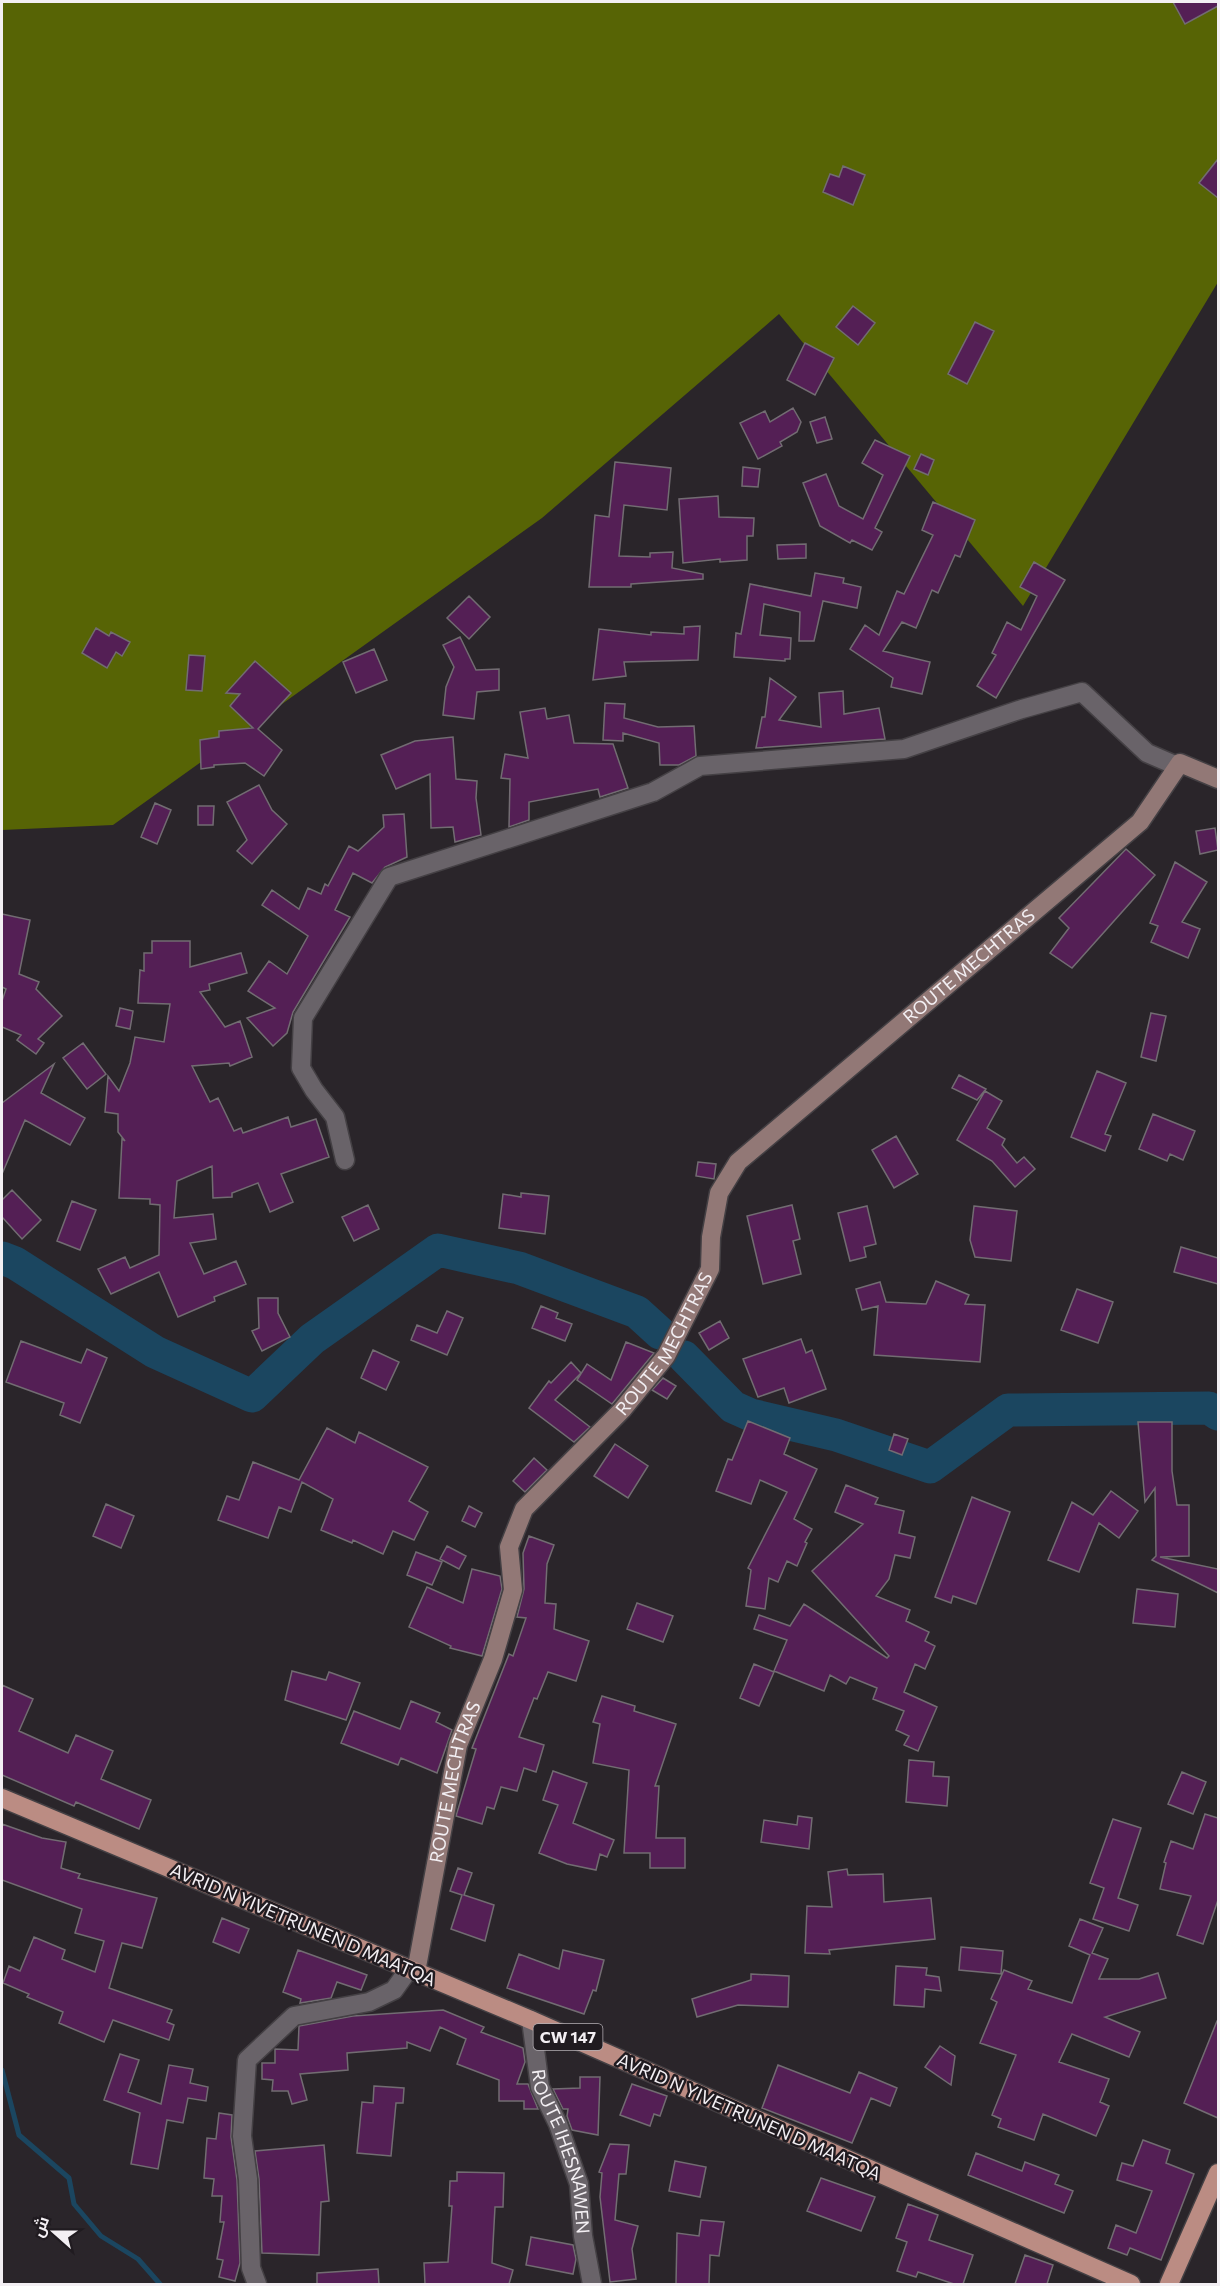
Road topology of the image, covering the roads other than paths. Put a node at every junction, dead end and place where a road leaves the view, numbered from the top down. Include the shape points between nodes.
1 (1178, 766) junction
2 (1218, 779) edge
3 (345, 1160) dead end
4 (2, 1798) edge
5 (413, 1970) junction
6 (531, 2020) junction
7 (1218, 2173) edge
8 (1212, 2204) edge
9 (257, 2284) edge
10 (592, 2284) edge
11 (1131, 2284) edge
12 (1169, 2284) edge

1 - 2 street via 1180,763
1 - 3 street via 1148,753 1082,692 904,749 700,766 653,792 389,877 303,1018 301,1068 335,1116
1 - 5 street, ROUTE MECHTRAS via 1140,822 738,1162 719,1193 710,1269 666,1356 622,1410 524,1509 509,1547 513,1590 510,1602 493,1659 458,1745
4 - 5 main road, AVRID N YIVETṚUNEN D MAATQA / CW 147
5 - 6 main road, AVRID N YIVETṚUNEN D MAATQA / CW 147
5 - 9 street via 394,1990 369,2002 294,2016 247,2060 242,2136 249,2179 251,2268
6 - 10 street, ROUTE IHESNAWEN via 540,2087 579,2184
6 - 11 main road, AVRID N YIVETṚUNEN D MAATQA / CW 147
7 - 8 main road
8 - 12 main road

